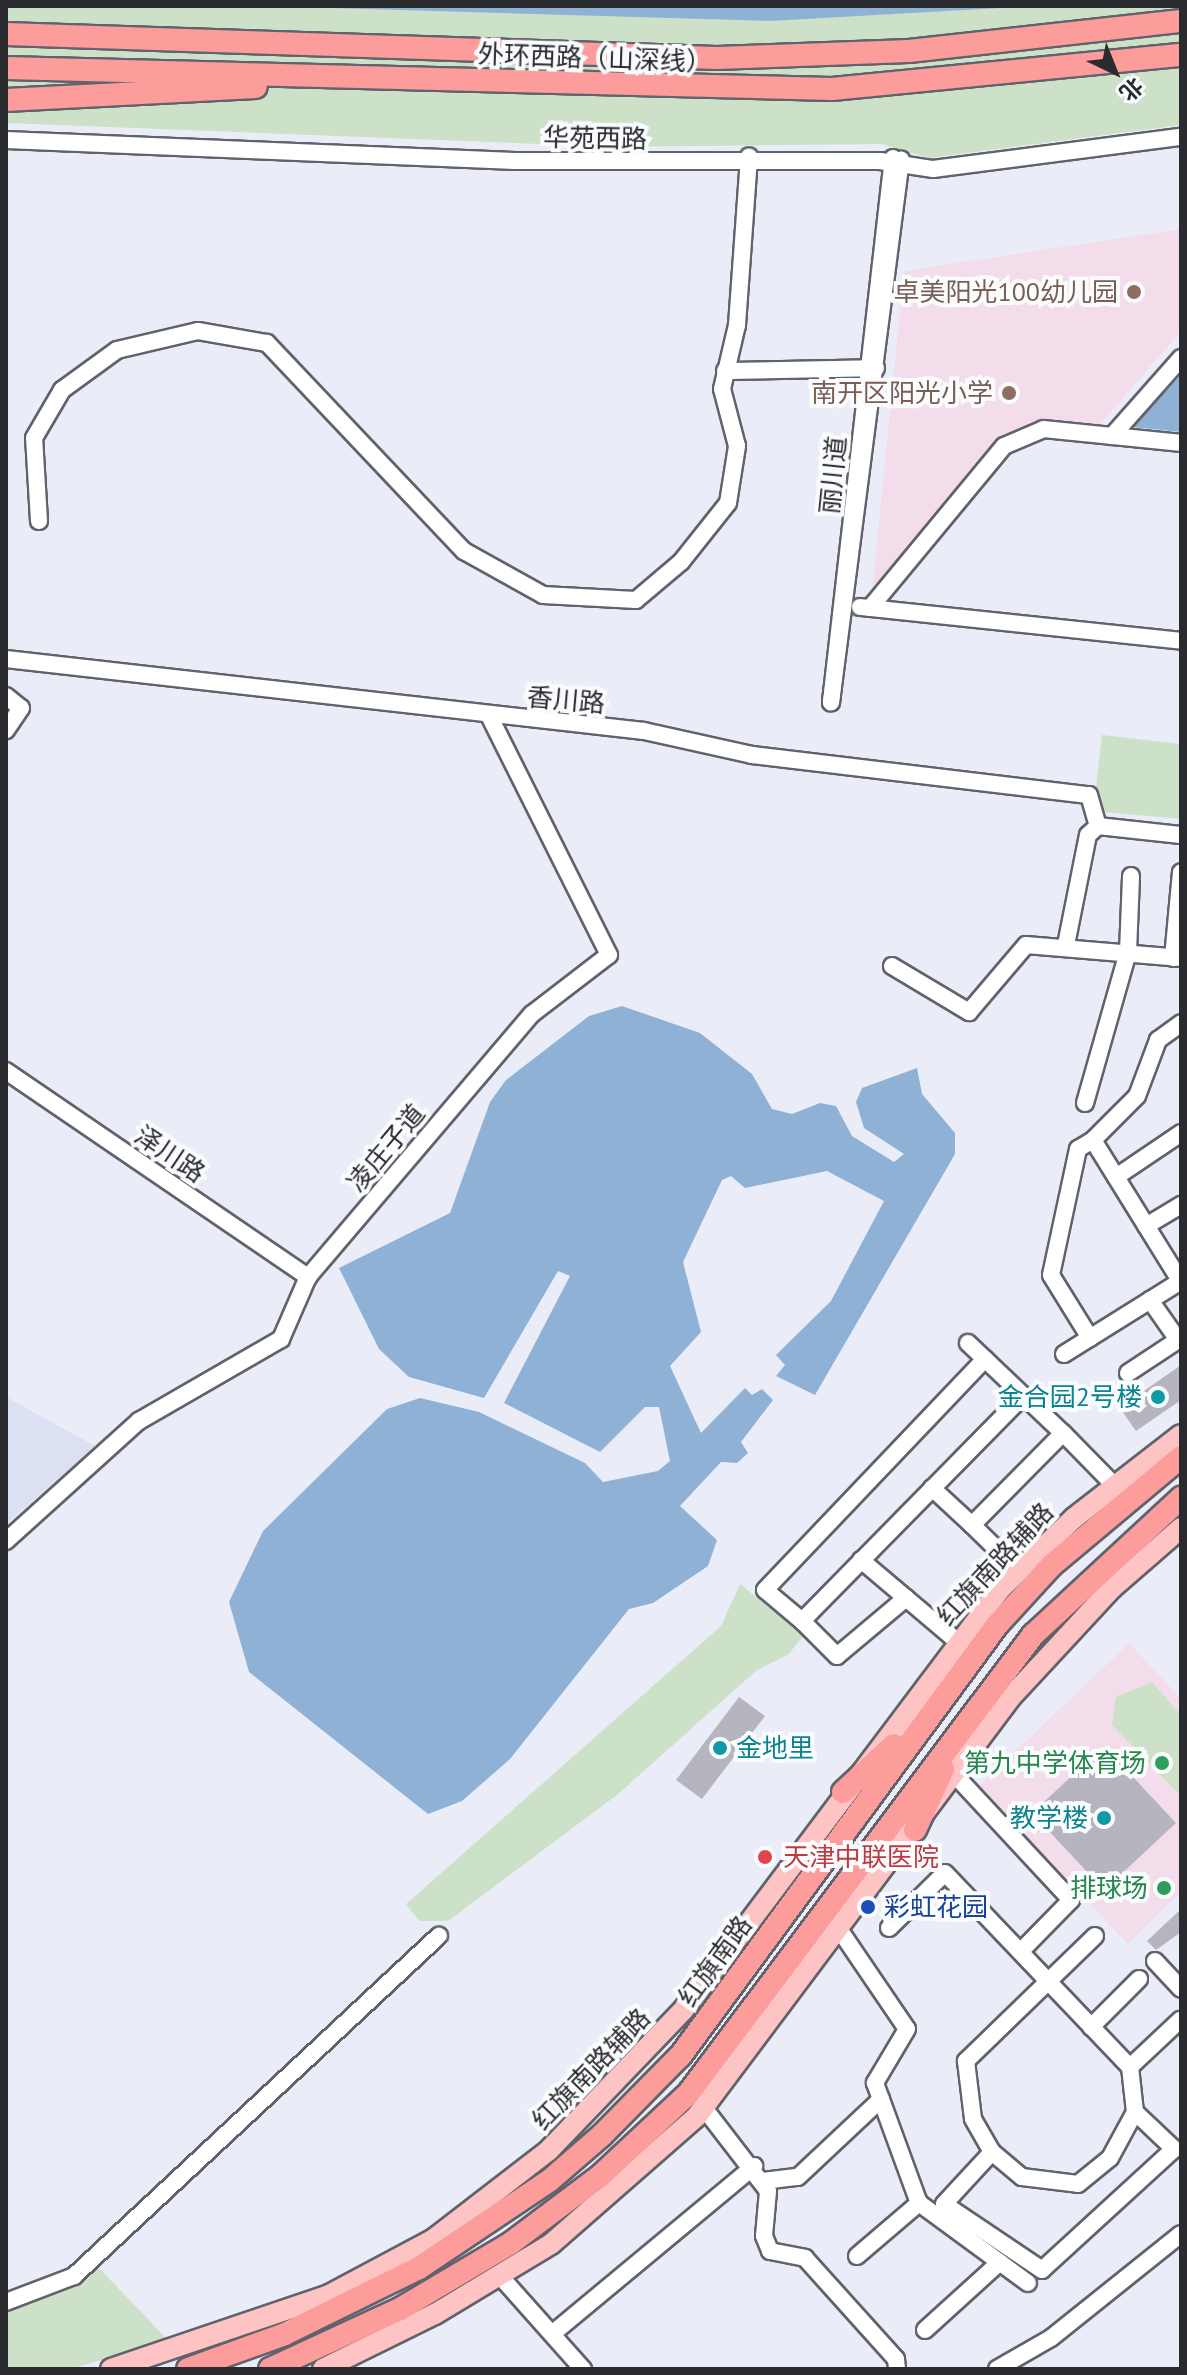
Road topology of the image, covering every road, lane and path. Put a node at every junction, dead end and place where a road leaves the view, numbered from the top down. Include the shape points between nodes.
1 (1181, 21) edge
2 (6, 34) edge
3 (1181, 55) edge
4 (6, 68) edge
5 (305, 79) junction
6 (6, 100) edge
7 (6, 134) edge
8 (1181, 135) edge
9 (6, 140) edge
10 (749, 159) junction
11 (897, 161) junction
12 (1181, 358) edge
13 (873, 368) junction
14 (725, 371) junction
15 (1112, 436) junction
16 (1181, 443) edge
17 (39, 521) dead end
18 (845, 605) junction
19 (870, 608) junction
20 (1181, 641) edge
21 (6, 659) edge
22 (6, 696) edge
23 (833, 702) dead end
24 (490, 717) junction
25 (6, 730) edge
26 (1098, 826) junction
27 (1181, 835) edge
28 (1181, 872) edge
29 (1131, 876) dead end
30 (1066, 945) junction
31 (1128, 952) junction
32 (1177, 958) edge
33 (892, 966) dead end
34 (1181, 1023) edge
35 (6, 1071) edge
36 (1085, 1103) dead end
37 (1181, 1133) edge
38 (1093, 1140) junction
39 (1116, 1177) junction
40 (1181, 1205) edge
41 (1146, 1226) junction
42 (308, 1277) junction
43 (1181, 1282) edge
44 (1150, 1300) junction
45 (1090, 1338) junction
46 (1179, 1339) edge
47 (968, 1343) dead end
48 (1064, 1354) dead end
49 (985, 1359) junction
50 (1128, 1373) dead end
51 (1023, 1396) junction
52 (1063, 1433) junction
53 (1181, 1435) edge
54 (1181, 1457) edge
55 (1114, 1485) junction
56 (932, 1488) junction
57 (1181, 1498) edge
58 (972, 1525) junction
59 (1181, 1528) edge
60 (6, 1541) edge
61 (861, 1560) junction
62 (1019, 1571) junction
63 (906, 1598) junction
64 (802, 1621) junction
65 (957, 1641) junction
66 (936, 1706) junction
67 (960, 1730) junction
68 (954, 1774) junction
69 (843, 1792) junction
70 (915, 1830) junction
71 (889, 1928) dead end
72 (841, 1932) junction
73 (439, 1936) dead end
74 (1095, 1936) dead end
75 (1021, 1951) junction
76 (1155, 1961) dead end
77 (1139, 1979) dead end
78 (1178, 1979) edge
79 (1047, 1983) junction
80 (1180, 2020) edge
81 (1091, 2027) junction
82 (1130, 2067) junction
83 (881, 2099) junction
84 (704, 2108) junction
85 (1135, 2112) junction
86 (992, 2152) junction
87 (1177, 2152) edge
88 (758, 2174) junction
89 (919, 2203) junction
90 (1181, 2234) edge
91 (857, 2256) dead end
92 (1000, 2262) junction
93 (500, 2276) junction
94 (1028, 2283) dead end
95 (6, 2302) edge
96 (925, 2330) dead end
97 (552, 2334) junction
98 (111, 2369) edge
99 (188, 2369) edge
100 (270, 2369) edge
101 (323, 2369) edge
102 (583, 2369) edge
103 (897, 2369) edge
104 (997, 2369) edge

1 - 2 highway, 外环西路（山深线） via 909,51 717,58
3 - 5 highway, 外环西路（山深线） via 832,89
4 - 5 highway, 外环西路（山深线）
5 - 6 highway
7 - 10 street, 华苑西路
8 - 11 street, 华苑西路 via 965,163
9 - 10 street, 华苑西路
10 - 11 street, 华苑西路
10 - 14 street via 737,325
11 - 13 street, 丽川道
12 - 15 street
13 - 14 street
13 - 18 street, 丽川道
14 - 17 street via 737,446 728,503 681,562 636,600 543,595 464,551 267,343 198,331 117,350 62,390 34,438
15 - 16 street
15 - 19 street via 1044,429 1004,446
18 - 19 street
18 - 23 street, 丽川道
19 - 20 street
21 - 24 street, 香川路
22 - 25 street via 21,708
24 - 26 street, 香川路 via 644,731 752,755 1089,795
24 - 42 street, 凌庄子道 via 609,955 532,1014
26 - 27 street
26 - 30 street via 1088,835
28 - 32 street
29 - 31 street
30 - 31 street
30 - 33 street via 1026,945 969,1012
31 - 32 street
31 - 36 street
34 - 38 street via 1158,1040 1137,1096
35 - 42 street, 泽川路
37 - 39 street
38 - 39 street
38 - 45 street via 1078,1149 1051,1275
39 - 41 street
40 - 41 street
41 - 43 street
42 - 60 street, 凌庄子道 via 281,1339 139,1421
43 - 44 street
44 - 45 street
44 - 46 street
45 - 48 street
46 - 50 street
47 - 49 street
49 - 51 street
49 - 64 street via 765,1590
51 - 52 street
51 - 56 street
52 - 55 street
52 - 58 street
53 - 55 main road, 红旗南路辅路
54 - 66 highway, 红旗南路 via 1052,1565
55 - 62 main road, 红旗南路辅路
56 - 58 street
56 - 61 street
57 - 67 highway via 1033,1635
58 - 62 street
59 - 68 main road via 1057,1644
61 - 63 street
61 - 64 street
62 - 65 main road, 红旗南路辅路
63 - 64 street via 837,1656
63 - 65 street
65 - 69 main road, 红旗南路辅路
66 - 69 highway
66 - 99 highway, 红旗南路 via 681,2055 549,2181 419,2268 298,2329
67 - 70 highway
67 - 100 highway via 688,2094 553,2214 427,2294
68 - 70 main road
68 - 75 street via 1071,1900
69 - 98 main road, 红旗南路辅路 via 684,2009 583,2119 503,2189 434,2239 329,2295
70 - 72 main road
71 - 75 street via 945,1873
72 - 83 street via 907,2029 875,2083
72 - 84 main road
73 - 95 street via 74,2276
74 - 79 street
75 - 79 street
76 - 78 street
77 - 81 street
79 - 81 street
79 - 86 street via 966,2061 973,2119
80 - 82 street
81 - 82 street
82 - 85 street
83 - 88 street via 798,2177
83 - 89 street
84 - 88 street
84 - 93 main road via 613,2195
85 - 86 street via 1110,2158 1078,2184 1022,2177
85 - 87 street
86 - 87 street via 944,2204 1042,2270
88 - 97 street
88 - 103 street via 770,2251 805,2258 896,2359
89 - 91 street
89 - 92 street
90 - 104 street via 1051,2338
92 - 94 street
92 - 96 street
93 - 97 street
93 - 101 main road
97 - 102 street

